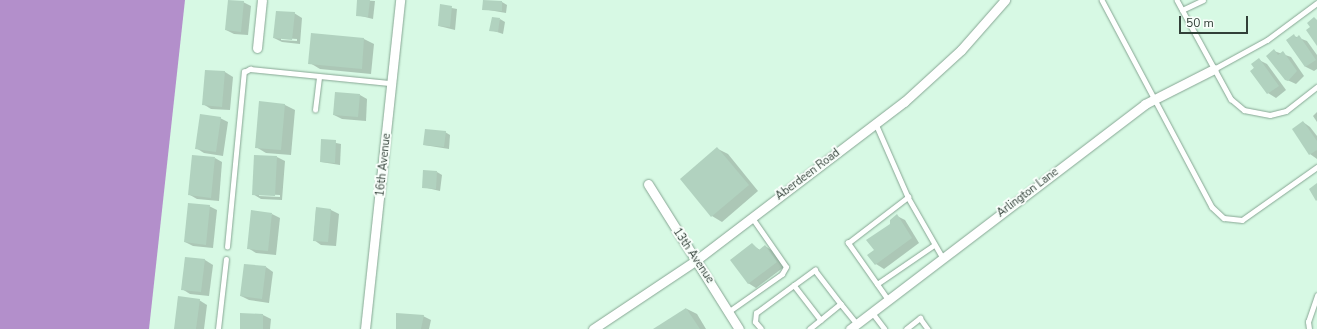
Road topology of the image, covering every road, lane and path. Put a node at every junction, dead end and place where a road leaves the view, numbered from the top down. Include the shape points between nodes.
1 (262, 0) edge
2 (400, 0) edge
3 (1005, 0) edge
4 (1102, 0) edge
5 (1177, 0) edge
6 (1203, 0) edge
7 (1317, 3) edge
8 (1182, 10) junction
9 (257, 48) dead end
10 (1214, 69) junction
11 (319, 77) junction
12 (393, 83) junction
13 (1317, 87) edge
14 (1155, 99) junction
15 (315, 110) dead end
16 (876, 124) junction
17 (1317, 167) edge
18 (648, 184) dead end
19 (908, 197) junction
20 (752, 218) junction
21 (934, 245) junction
22 (227, 247) dead end
23 (943, 258) junction
24 (226, 259) dead end
25 (695, 261) junction
26 (877, 284) junction
27 (794, 285) junction
28 (1317, 296) edge
29 (888, 300) junction
30 (841, 304) junction
31 (728, 312) junction
32 (872, 312) junction
33 (821, 320) junction
34 (854, 326) edge
35 (218, 329) edge
36 (365, 329) edge
37 (593, 329) edge
38 (738, 329) edge
39 (760, 329) edge
40 (810, 329) edge
41 (885, 329) edge
42 (906, 329) edge
43 (928, 329) edge
44 (1309, 329) edge

1 - 9 street
2 - 12 street, 16th Avenue
3 - 16 street, Aberdeen Road via 961,50
4 - 14 lane
5 - 8 lane
6 - 8 lane
7 - 10 lane via 1267,40
8 - 10 lane
10 - 13 lane via 1231,99 1244,110 1270,115 1286,111
10 - 14 street, Arlington Lane
11 - 12 lane
11 - 15 lane
11 - 22 lane via 250,69 244,72
12 - 36 street, 16th Avenue
14 - 17 lane via 1212,208 1224,218 1242,220
14 - 23 street, Arlington Lane
16 - 19 lane
16 - 20 street, Aberdeen Road
18 - 25 street, 13th Avenue
19 - 21 lane
19 - 26 lane via 848,243
20 - 25 street, Aberdeen Road
20 - 31 lane via 786,266 782,274
21 - 23 lane
21 - 26 lane
23 - 29 street, Arlington Lane
24 - 35 lane
25 - 31 street, 13th Avenue
25 - 37 street, Aberdeen Road
26 - 29 lane
27 - 30 lane via 815,270
27 - 33 lane
27 - 39 lane via 756,313 755,322
28 - 44 lane via 1308,322
29 - 32 street, Arlington Lane
30 - 33 lane
30 - 34 lane
31 - 38 street, 13th Avenue
32 - 34 street, Arlington Lane
32 - 41 lane
33 - 40 lane
42 - 43 lane via 920,318

